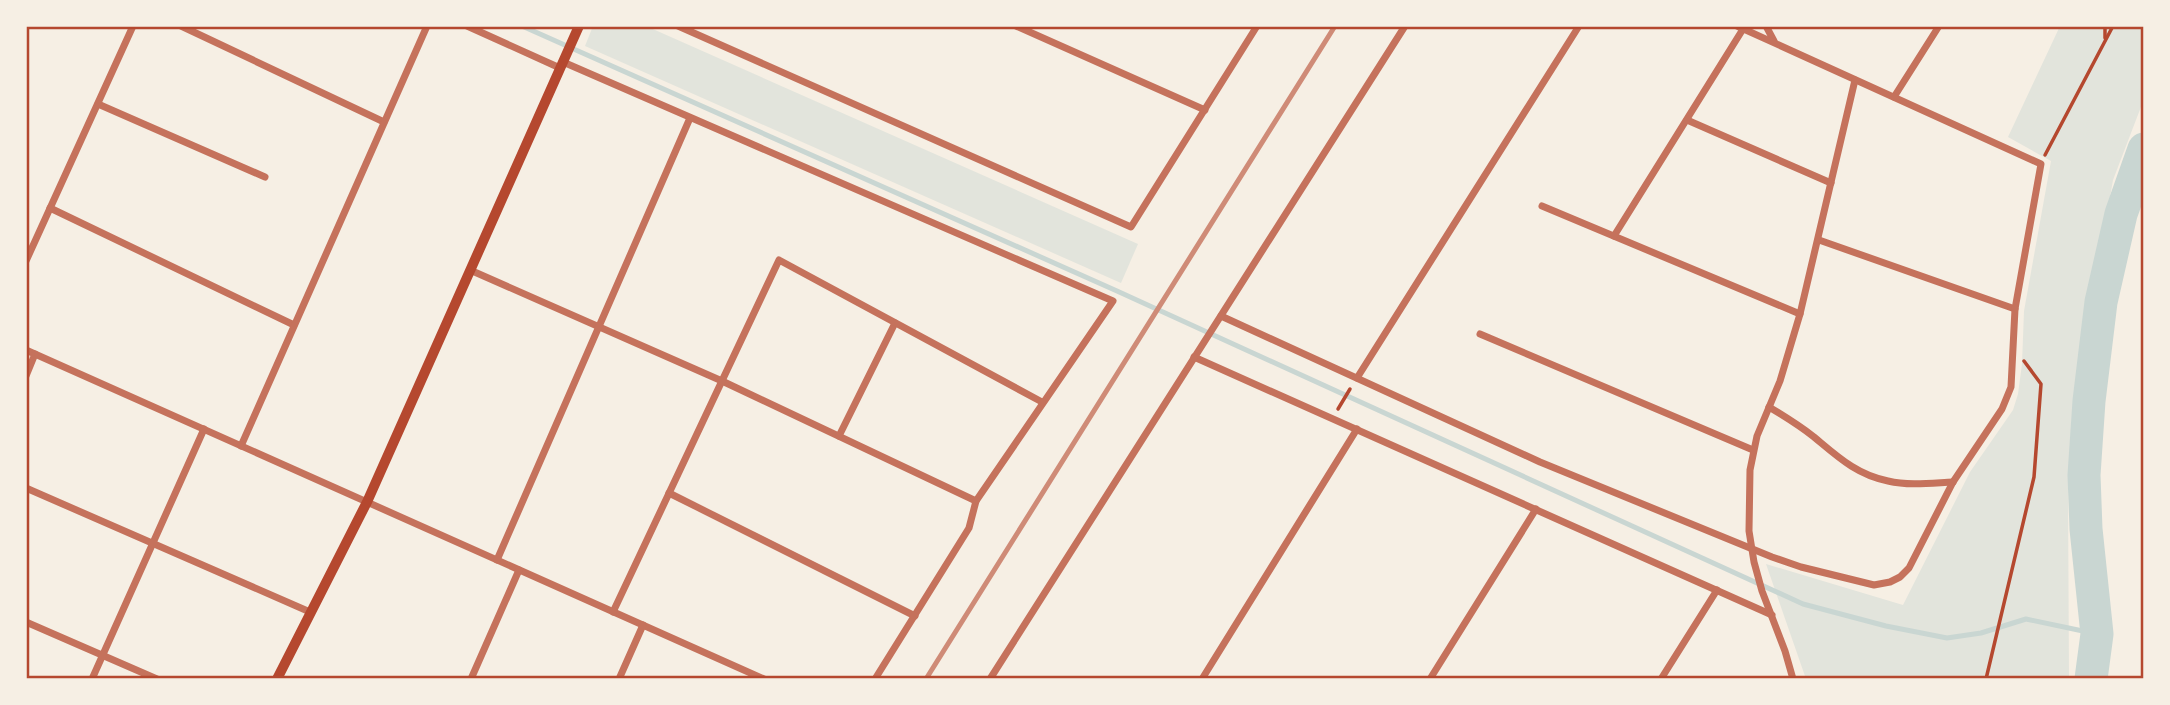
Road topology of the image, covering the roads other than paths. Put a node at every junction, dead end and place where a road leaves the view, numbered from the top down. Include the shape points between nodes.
1 (133, 26) edge
2 (181, 26) edge
3 (427, 26) edge
4 (467, 26) edge
5 (579, 26) edge
6 (678, 26) edge
7 (1016, 26) edge
8 (1258, 26) edge
9 (1405, 26) edge
10 (1579, 26) edge
11 (1766, 26) edge
12 (1939, 26) edge
13 (1743, 27) edge
14 (1777, 44) junction
15 (561, 65) junction
16 (1855, 80) junction
17 (1894, 97) junction
18 (98, 103) junction
19 (1205, 110) junction
20 (690, 118) junction
21 (1686, 120) junction
22 (384, 122) junction
23 (265, 177) dead end
24 (1831, 183) junction
25 (1542, 206) dead end
26 (50, 208) junction
27 (1614, 236) junction
28 (1819, 240) junction
29 (26, 261) edge
30 (470, 270) junction
31 (2015, 309) junction
32 (1800, 314) junction
33 (1221, 316) junction
34 (895, 323) junction
35 (294, 325) junction
36 (599, 327) junction
37 (1480, 334) dead end
38 (26, 350) edge
39 (35, 354) junction
40 (1195, 357) junction
41 (26, 376) edge
42 (1357, 378) junction
43 (722, 381) junction
44 (1042, 402) junction
45 (1769, 407) junction
46 (204, 429) junction
47 (1357, 429) junction
48 (839, 436) junction
49 (241, 446) junction
50 (1753, 450) junction
51 (1953, 482) junction
52 (26, 488) edge
53 (669, 493) junction
54 (976, 501) junction
55 (367, 502) junction
56 (1536, 509) junction
57 (153, 544) junction
58 (1751, 549) junction
59 (497, 560) junction
60 (519, 570) junction
61 (1717, 590) junction
62 (310, 612) junction
63 (613, 612) junction
64 (1772, 615) junction
65 (915, 616) junction
66 (26, 622) edge
67 (643, 625) junction
68 (103, 655) junction
69 (92, 679) edge
70 (157, 679) edge
71 (277, 679) edge
72 (471, 679) edge
73 (619, 679) edge
74 (764, 679) edge
75 (876, 679) edge
76 (990, 679) edge
77 (1202, 679) edge
78 (1430, 679) edge
79 (1661, 679) edge
80 (1793, 679) edge

1 - 18 street
2 - 22 street
3 - 22 street
4 - 15 street
5 - 15 main road
6 - 19 street via 1131,227
7 - 19 street
8 - 19 street
9 - 33 street
10 - 42 street
11 - 14 street
12 - 17 street
13 - 14 street
13 - 21 street
14 - 16 street
15 - 20 street
15 - 30 main road
16 - 17 street
16 - 24 street
17 - 31 street via 2041,164
18 - 23 street
18 - 26 street
20 - 36 street
20 - 44 street via 1113,301
21 - 24 street
21 - 27 street
22 - 35 street
24 - 28 street
25 - 27 street
26 - 29 street
26 - 35 street
27 - 32 street
28 - 31 street
28 - 32 street
30 - 36 street
30 - 55 main road
31 - 51 street via 2013,379 2008,397
32 - 45 street
33 - 40 street
33 - 42 street
34 - 43 street via 779,260
34 - 44 street
34 - 48 street
35 - 49 street
36 - 43 street
36 - 59 street
37 - 50 street
38 - 39 street
39 - 41 street
39 - 46 street
40 - 47 street
40 - 76 street
42 - 58 street via 1588,483
43 - 48 street
43 - 53 street
44 - 54 street
45 - 50 street
45 - 51 street via 1869,476 1908,484
46 - 49 street
46 - 57 street
47 - 56 street
47 - 77 street
48 - 54 street
49 - 55 street
50 - 58 street
51 - 58 street via 1909,568 1890,582 1860,582
52 - 57 street
53 - 63 street
53 - 65 street
54 - 65 street via 969,528
55 - 59 street
55 - 62 main road
56 - 61 street
56 - 78 street
57 - 62 street
57 - 68 street
58 - 64 street
59 - 60 street
60 - 63 street
60 - 72 street
61 - 64 street
61 - 79 street
62 - 71 main road
63 - 67 street
64 - 80 street
65 - 75 street
66 - 68 street
67 - 73 street
67 - 74 street
68 - 69 street
68 - 70 street

